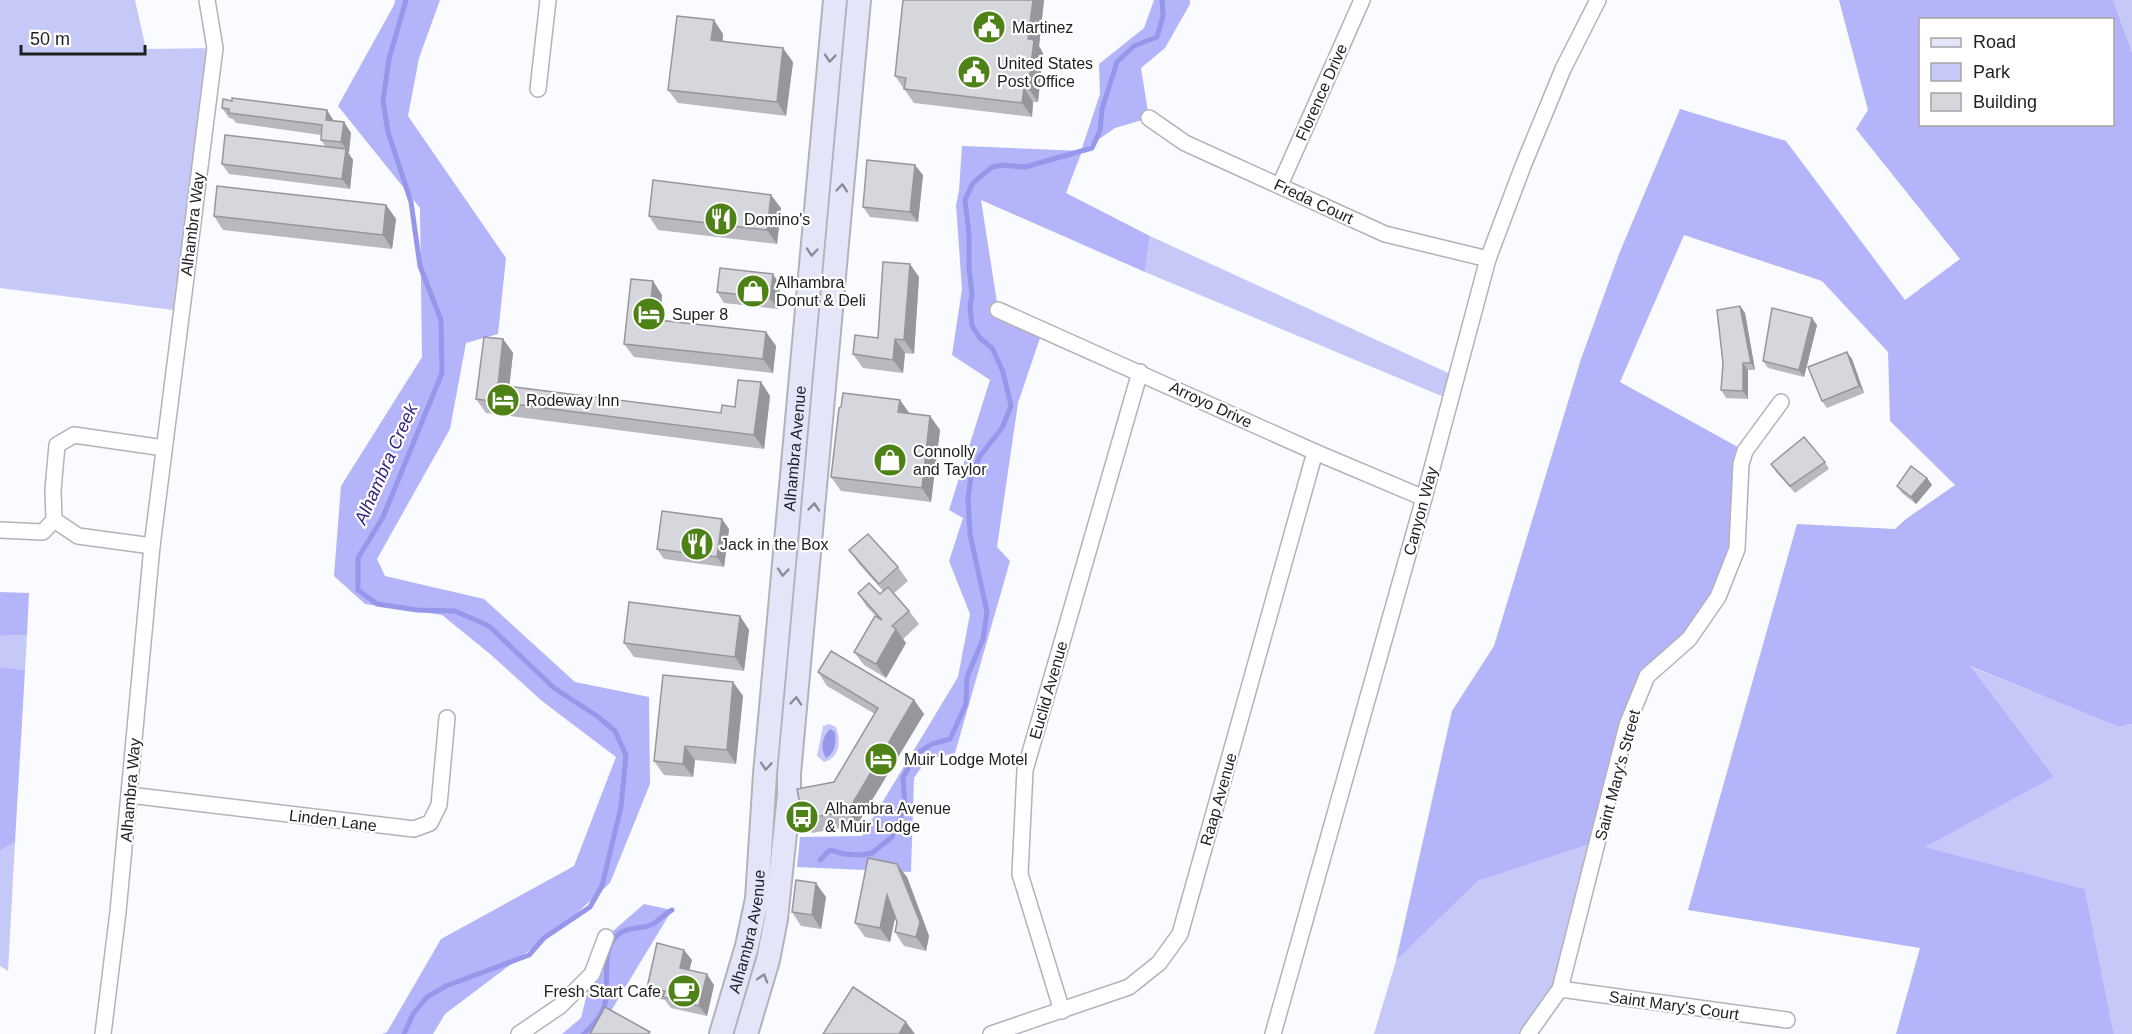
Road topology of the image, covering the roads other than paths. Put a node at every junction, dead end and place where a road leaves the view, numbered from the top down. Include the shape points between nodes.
1 (207, 0) edge
2 (548, 0) edge
3 (835, 0) edge
4 (859, 0) edge
5 (1362, 0) edge
6 (1598, 0) edge
7 (538, 88) dead end
8 (1149, 118) dead end
9 (1280, 185) junction
10 (1488, 260) junction
11 (998, 310) dead end
12 (1140, 372) junction
13 (1780, 402) dead end
14 (164, 448) junction
15 (1315, 452) junction
16 (1424, 498) junction
17 (54, 520) junction
18 (0, 530) edge
19 (152, 546) junction
20 (447, 718) dead end
21 (129, 795) junction
22 (606, 937) dead end
23 (1560, 989) junction
24 (1062, 1011) junction
25 (1787, 1020) dead end
26 (103, 1034) edge
27 (519, 1034) edge
28 (721, 1034) edge
29 (746, 1034) edge
30 (991, 1034) edge
31 (1273, 1034) edge
32 (1528, 1034) edge

1 - 14 street, Alhambra Way via 215,48
2 - 7 street
3 -> 28 main road, Alhambra Avenue via 757,899
29 -> 4 main road, Alhambra Avenue via 768,960 777,908
5 - 9 street, Florence Drive
6 - 10 street, Canyon Way via 1563,69
8 - 9 street, Freda Court via 1185,143
9 - 10 street, Freda Court via 1385,234
10 - 16 street, Canyon Way
11 - 12 street, Arroyo Drive
12 - 15 street, Arroyo Drive
12 - 24 street, Euclid Avenue via 1025,770 1020,874
13 - 23 street, Saint Mary's Street via 1745,451 1737,549 1718,597 1689,639 1647,676 1627,725
14 - 17 street via 74,435 57,445
14 - 19 street, Alhambra Way
15 - 16 street, Arroyo Drive
15 - 24 street, Raap Avenue via 1180,934 1159,963 1129,987
16 - 31 street, Canyon Way
17 - 18 street via 43,532
17 - 19 street via 78,536
19 - 21 street, Alhambra Way
20 - 21 street, Linden Lane via 439,805 430,822 414,829
21 - 26 street, Alhambra Way
22 - 27 street via 592,974 560,1006
23 - 25 street, Saint Mary's Court
23 - 32 street, Saint Mary's Street
24 - 30 street, Raap Avenue

